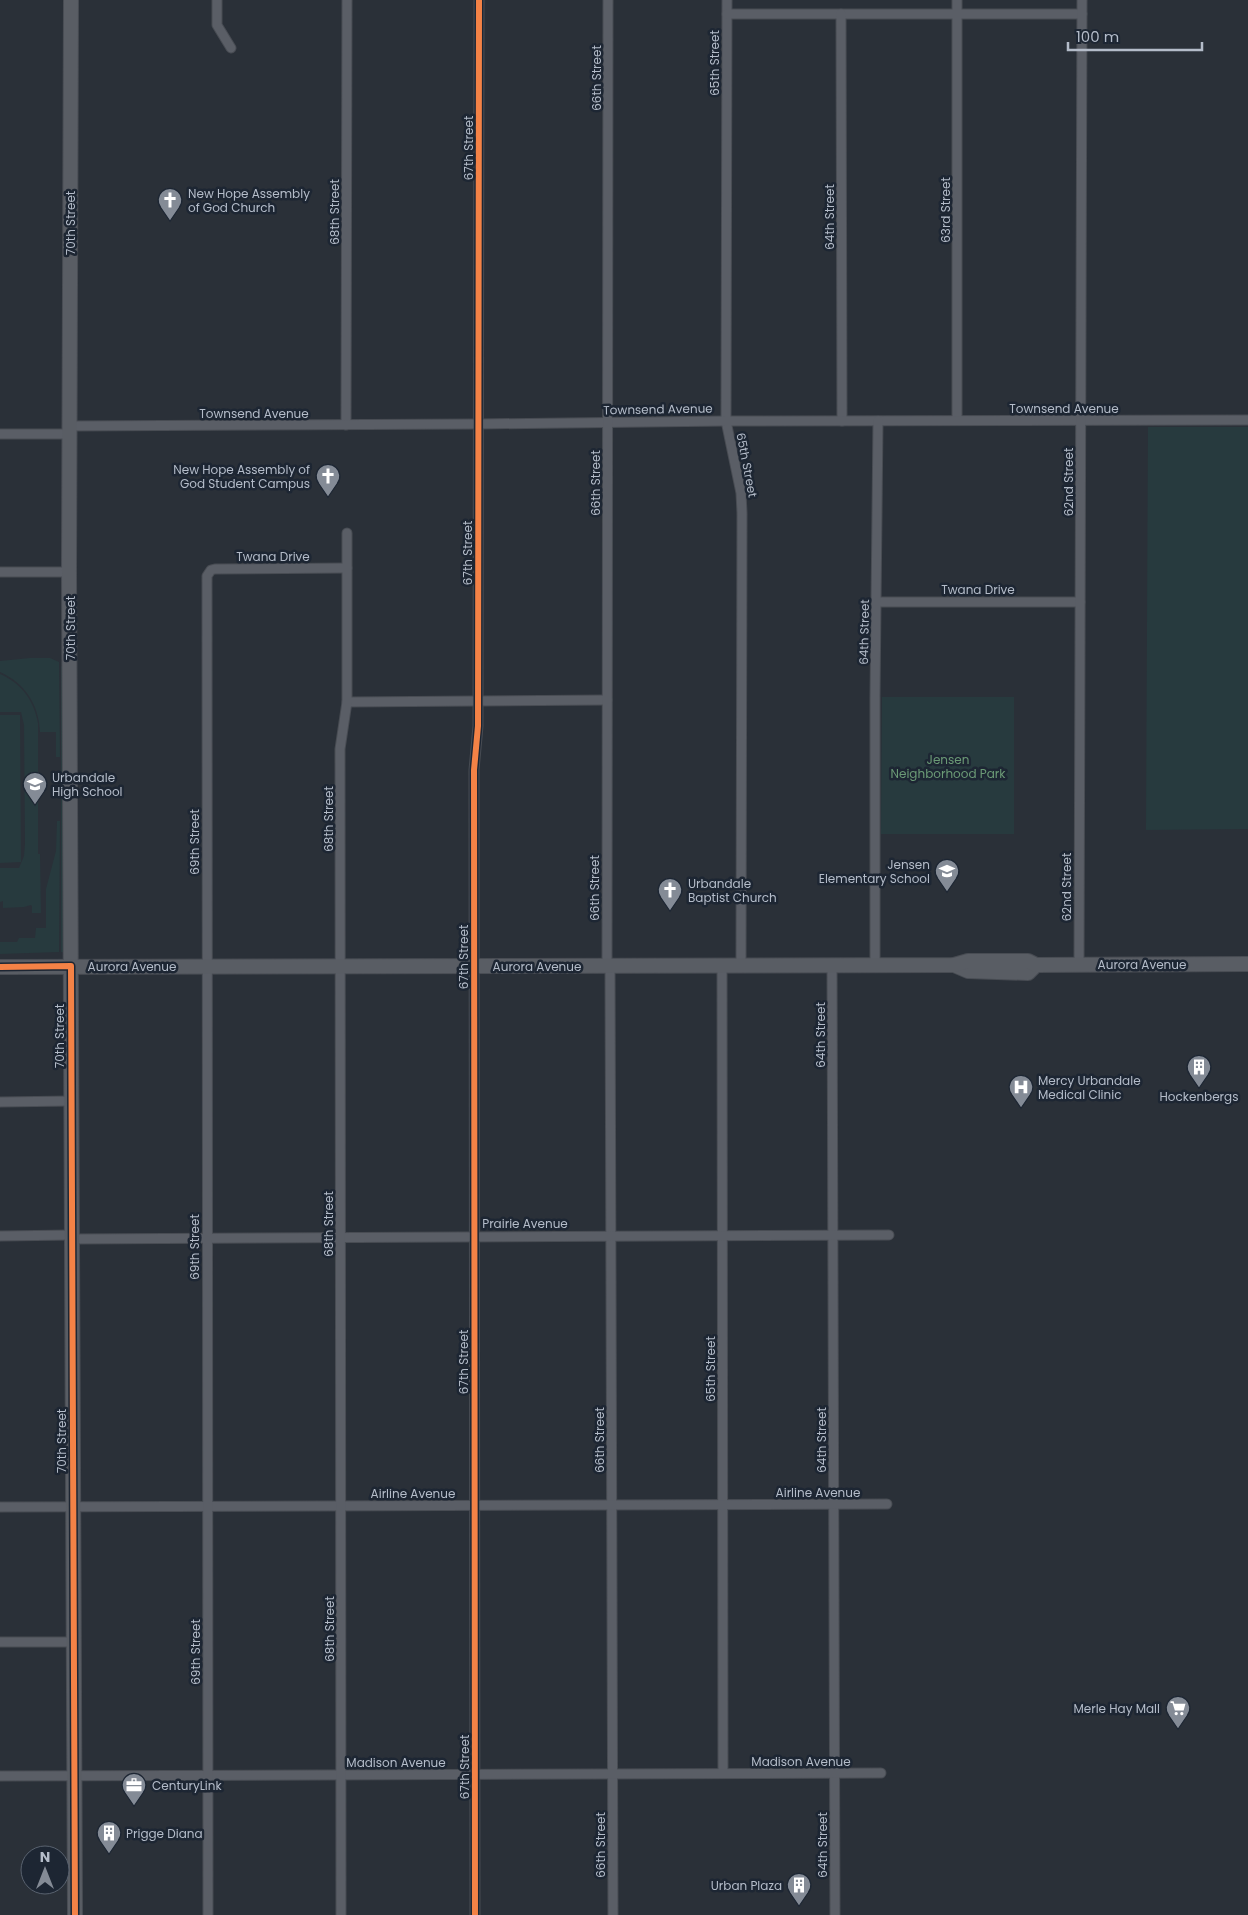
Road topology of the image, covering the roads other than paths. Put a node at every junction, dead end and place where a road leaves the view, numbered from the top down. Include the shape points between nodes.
1 (70, 0) edge
2 (216, 0) edge
3 (347, 0) edge
4 (479, 0) edge
5 (608, 0) edge
6 (727, 0) edge
7 (957, 0) edge
8 (1082, 0) edge
9 (727, 14) junction
10 (841, 14) junction
11 (957, 14) junction
12 (1082, 14) junction
13 (231, 48) dead end
14 (842, 420) junction
15 (878, 420) junction
16 (957, 420) junction
17 (1080, 420) junction
18 (1248, 420) edge
19 (726, 421) junction
20 (608, 422) junction
21 (479, 424) junction
22 (346, 425) junction
23 (69, 430) junction
24 (0, 434) edge
25 (347, 533) dead end
26 (347, 568) junction
27 (0, 572) edge
28 (69, 572) junction
29 (207, 579) joint
30 (877, 602) junction
31 (1080, 602) junction
32 (478, 700) junction
33 (607, 700) junction
34 (347, 702) junction
35 (1248, 964) edge
36 (722, 965) junction
37 (741, 965) junction
38 (832, 965) junction
39 (875, 965) junction
40 (1079, 965) junction
41 (70, 966) junction
42 (206, 966) junction
43 (340, 966) junction
44 (474, 966) junction
45 (608, 966) junction
46 (0, 967) edge
47 (71, 1101) junction
48 (0, 1102) edge
49 (722, 1235) junction
50 (833, 1235) junction
51 (888, 1235) dead end
52 (0, 1236) edge
53 (474, 1236) junction
54 (610, 1236) junction
55 (72, 1237) junction
56 (341, 1237) junction
57 (207, 1238) junction
58 (723, 1504) junction
59 (833, 1504) junction
60 (887, 1504) dead end
61 (611, 1505) junction
62 (341, 1506) junction
63 (475, 1506) junction
64 (0, 1507) edge
65 (208, 1507) junction
66 (73, 1508) junction
67 (0, 1642) edge
68 (73, 1642) junction
69 (834, 1773) junction
70 (881, 1773) dead end
71 (475, 1774) junction
72 (612, 1774) junction
73 (723, 1774) junction
74 (341, 1775) junction
75 (0, 1776) edge
76 (74, 1776) junction
77 (208, 1776) junction
78 (74, 1915) edge
79 (208, 1915) edge
80 (342, 1915) edge
81 (475, 1915) edge
82 (613, 1915) edge
83 (835, 1915) edge

1 - 23 main road, 70th Street
2 - 13 street via 217,25
3 - 22 street, 68th Street
4 - 21 street, 67th Street
5 - 20 street, 66th Street
6 - 9 street, 65th Street
7 - 11 street, 63rd Street
8 - 12 street, 62nd Street
9 - 10 street
9 - 19 street, 65th Street
10 - 11 street
10 - 14 street, 64th Street
11 - 12 street
11 - 16 street, 63rd Street
12 - 17 street, 62nd Street
14 - 15 street, Townsend Avenue
14 - 19 street, Townsend Avenue
15 - 16 street, Townsend Avenue
15 - 30 street, 64th Street
16 - 17 street, Townsend Avenue
17 - 18 street, Townsend Avenue
17 - 31 street, 62nd Street
19 - 20 street, Townsend Avenue
19 - 37 street, 65th Street via 742,513
20 - 21 street, Townsend Avenue
20 - 33 street, 66th Street
21 - 22 street, Townsend Avenue
21 - 32 street, 67th Street
22 - 23 street, Townsend Avenue
23 - 24 street, Townsend Avenue
23 - 28 main road, 70th Street
25 - 26 street, 68th Street
26 - 29 street, Twana Drive via 215,569 208,572
26 - 34 street, 68th Street
27 - 28 street
28 - 41 main road, 70th Street
29 - 42 street, 69th Street
30 - 31 street, Twana Drive
30 - 39 street, 64th Street
31 - 40 street, 62nd Street
32 - 33 street
32 - 34 street
32 - 44 street, 67th Street via 474,770
33 - 45 street, 66th Street
34 - 43 street, 68th Street via 340,749
35 - 40 main road, Aurora Avenue
36 - 37 main road, Aurora Avenue
36 - 45 main road, Aurora Avenue
36 - 49 street, 65th Street
37 - 38 main road, Aurora Avenue
38 - 39 main road, Aurora Avenue
38 - 50 street, 64th Street
39 - 40 main road, Aurora Avenue via 954,965 968,971 1028,973 1036,965
41 - 42 main road, Aurora Avenue
41 - 46 main road, Aurora Avenue
41 - 47 main road, 70th Street
42 - 43 main road, Aurora Avenue
42 - 57 street, 69th Street
43 - 44 main road, Aurora Avenue
43 - 56 street, 68th Street
44 - 45 main road, Aurora Avenue
44 - 53 street, 67th Street
45 - 54 street, 66th Street
47 - 48 street
47 - 55 main road, 70th Street
49 - 50 street, Prairie Avenue
49 - 54 street, Prairie Avenue
49 - 58 street, 65th Street
50 - 51 street, Prairie Avenue
50 - 59 street, 64th Street
52 - 55 street, Prairie Avenue
53 - 54 street, Prairie Avenue
53 - 56 street, Prairie Avenue
53 - 63 street, 67th Street
54 - 61 street, 66th Street
55 - 57 street, Prairie Avenue
55 - 66 main road, 70th Street
56 - 57 street, Prairie Avenue
56 - 62 street, 68th Street
57 - 65 street, 69th Street
58 - 59 street, Airline Avenue
58 - 61 street, Airline Avenue
58 - 73 street, 65th Street
59 - 60 street, Airline Avenue
59 - 69 street, 64th Street
61 - 63 street, Airline Avenue
61 - 72 street, 66th Street
62 - 63 street, Airline Avenue
62 - 65 street, Airline Avenue
62 - 74 street, 68th Street
63 - 71 street, 67th Street
64 - 66 street, Airline Avenue
65 - 66 street, Airline Avenue
65 - 77 street, 69th Street
66 - 68 main road, 70th Street
67 - 68 street
68 - 76 main road, 70th Street
69 - 70 street, Madison Avenue
69 - 73 street, Madison Avenue
69 - 83 street, 64th Street
71 - 72 street, Madison Avenue
71 - 74 street, Madison Avenue
71 - 81 street, 67th Street
72 - 73 street, Madison Avenue
72 - 82 street, 66th Street
74 - 77 street, Madison Avenue
74 - 80 street, 68th Street
75 - 76 street, Madison Avenue
76 - 77 street, Madison Avenue
76 - 78 main road, 70th Street
77 - 79 street, 69th Street

